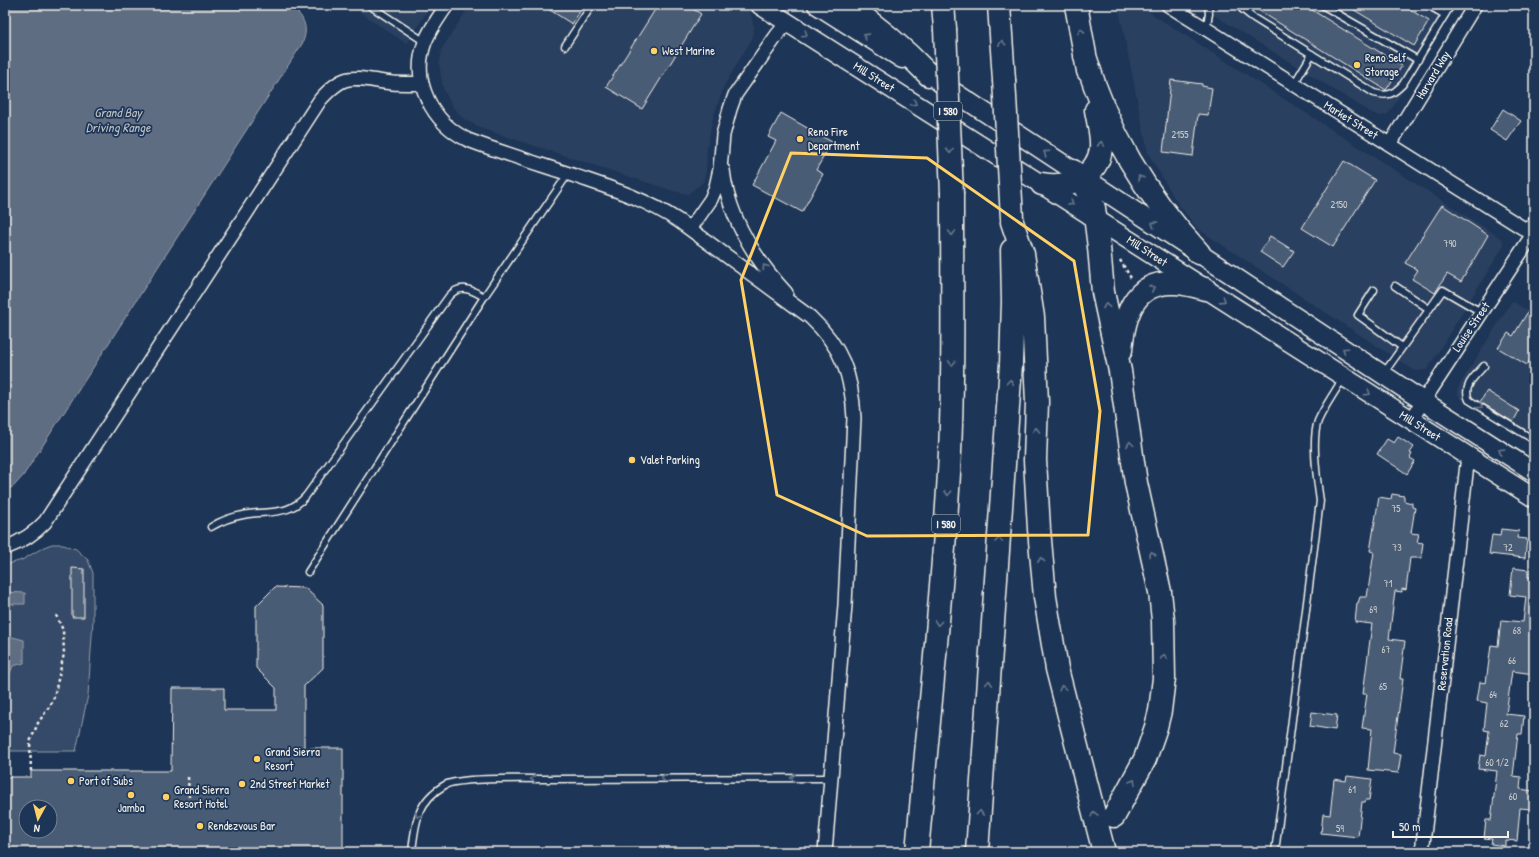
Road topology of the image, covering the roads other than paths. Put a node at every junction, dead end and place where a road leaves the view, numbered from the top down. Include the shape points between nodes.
1 (369, 5) edge
2 (447, 5) edge
3 (592, 5) edge
4 (760, 5) edge
5 (817, 5) edge
6 (846, 5) edge
7 (943, 5) edge
8 (999, 5) edge
9 (1076, 5) edge
10 (1168, 5) edge
11 (1208, 5) edge
12 (1239, 5) edge
13 (1322, 5) edge
14 (1428, 5) edge
15 (1451, 5) edge
16 (1475, 5) edge
17 (1445, 15) junction
18 (787, 23) junction
19 (1206, 29) junction
20 (425, 42) junction
21 (565, 46) dead end
22 (1312, 54) junction
23 (1085, 56) junction
24 (1418, 60) junction
25 (929, 75) junction
26 (422, 83) junction
27 (1294, 84) junction
28 (1390, 144) junction
29 (721, 148) junction
30 (568, 174) junction
31 (1078, 176) junction
32 (1042, 184) junction
33 (1534, 217) edge
34 (1096, 219) junction
35 (1012, 220) junction
36 (690, 229) junction
37 (1531, 233) edge
38 (1199, 253) junction
39 (1395, 286) dead end
40 (1205, 289) junction
41 (1374, 290) dead end
42 (484, 297) junction
43 (1429, 309) junction
44 (1481, 312) junction
45 (810, 317) junction
46 (1402, 347) junction
47 (1484, 366) dead end
48 (1120, 371) junction
49 (1382, 374) junction
50 (1344, 377) junction
51 (1422, 401) junction
52 (1411, 420) junction
53 (1534, 440) edge
54 (1468, 456) junction
55 (1534, 472) edge
56 (1534, 498) edge
57 (211, 527) dead end
58 (5, 548) edge
59 (308, 572) dead end
60 (832, 778) junction
61 (1114, 816) dead end
62 (412, 852) edge
63 (826, 852) edge
64 (917, 852) edge
65 (977, 852) edge
66 (1104, 852) edge
67 (1275, 852) edge
68 (1422, 852) edge

1 - 20 lane
2 - 20 street
3 - 21 lane
4 - 18 main road, Mill Street
25 -> 5 main road, Mill Street
6 - 25 highway via 879,29
7 -> 64 highway, I 580, bridge via 952,194 949,470 944,557
35 -> 8 highway, bridge
23 -> 9 highway
10 - 19 street, Market Street
11 - 19 lane
12 - 22 lane via 1252,17
13 - 24 lane
14 - 17 lane
15 - 17 lane
16 - 28 street, Harvard Way
17 - 24 lane
18 - 29 street via 735,95
18 -> 32 main road, Mill Street
19 - 27 street, Market Street
20 - 26 street via 420,61
22 - 24 lane via 1374,93 1385,96 1395,92 1403,84
22 - 27 lane
31 -> 23 highway via 1096,162 1101,142
38 -> 23 highway via 1161,209 1130,162 1101,103
31 -> 25 main road, Mill Street
26 - 30 street via 433,110 440,120 458,135
26 - 58 street via 392,83 358,77 344,80 330,89 320,100 45,522 24,540
27 - 28 street, Market Street
28 - 37 street, Market Street
29 - 36 street via 716,187 711,199
45 -> 29 street via 765,268 740,225 727,193
30 - 36 street via 637,198 665,212
30 - 42 lane
31 - 32 highway via 1061,186
31 - 34 highway via 1090,198
38 -> 31 main road, Mill Street
32 -> 34 main road, Mill Street
33 - 37 lane
34 - 40 main road, Mill Street
48 -> 34 highway via 1103,292
65 -> 35 highway via 1011,364
66 -> 35 highway via 1058,669 1045,597 1036,468 1037,402 1033,317 1023,254
36 - 45 street
37 - 44 street, Louise Street
49 -> 38 main road, Mill Street
39 - 43 lane
48 -> 40 highway via 1125,321 1136,298 1150,288 1164,283
40 -> 50 main road, Mill Street
41 - 46 lane via 1358,316
42 - 57 lane via 474,290 465,288 456,290 449,296 302,501 289,509 242,515
42 - 59 lane
43 - 44 lane via 1443,290
43 - 46 lane
44 - 51 street, Louise Street
45 - 60 street via 828,336 842,358 852,388 854,411 845,605
46 - 49 lane
47 -> 53 lane via 1468,385 1469,400
61 -> 48 highway via 1145,759 1156,727 1162,694 1165,649 1160,592 1136,483
49 - 51 main road, Mill Street
50 -> 52 main road, Mill Street
50 - 67 lane via 1318,422 1315,442 1320,501
51 - 52 street, Louise Street
55 -> 51 main road, Mill Street
52 - 54 main road, Mill Street
54 - 56 main road, Mill Street
54 - 68 street, Reservation Road
60 -> 62 lane via 468,780 446,784 432,793 420,808 415,823
60 - 63 street

